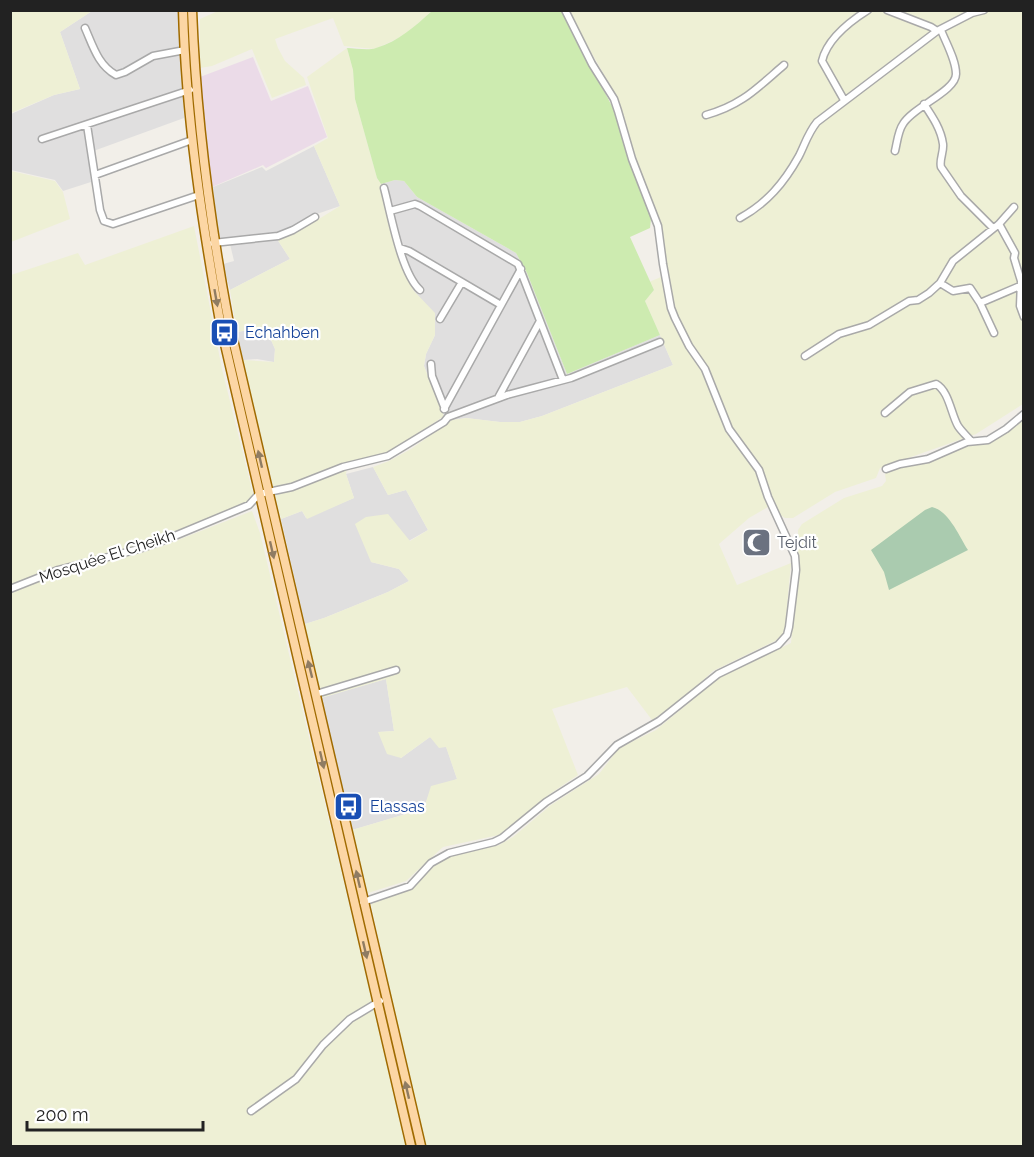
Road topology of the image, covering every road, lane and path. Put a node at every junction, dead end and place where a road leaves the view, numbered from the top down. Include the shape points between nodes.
1 (183, 10) edge
2 (192, 10) edge
3 (565, 10) edge
4 (868, 10) edge
5 (886, 10) edge
6 (984, 10) edge
7 (972, 12) edge
8 (859, 13) edge
9 (85, 28) dead end
10 (939, 30) junction
11 (185, 50) junction
12 (784, 65) dead end
13 (192, 89) junction
14 (844, 100) junction
15 (924, 104) junction
16 (706, 115) dead end
17 (87, 125) junction
18 (42, 139) dead end
19 (192, 140) junction
20 (895, 151) dead end
21 (95, 175) junction
22 (384, 188) dead end
23 (199, 195) junction
24 (1014, 207) dead end
25 (390, 211) junction
26 (315, 217) dead end
27 (740, 218) dead end
28 (996, 226) junction
29 (210, 243) junction
30 (400, 248) junction
31 (520, 269) junction
32 (462, 282) junction
33 (940, 283) junction
34 (1020, 286) junction
35 (420, 290) dead end
36 (980, 303) junction
37 (501, 305) junction
38 (1023, 316) edge
39 (440, 319) dead end
40 (540, 321) junction
41 (994, 333) dead end
42 (660, 342) dead end
43 (230, 349) junction
44 (806, 356) dead end
45 (431, 364) dead end
46 (563, 380) junction
47 (497, 398) junction
48 (444, 409) junction
49 (885, 413) dead end
50 (1023, 414) edge
51 (448, 417) junction
52 (971, 441) junction
53 (886, 469) dead end
54 (265, 481) junction
55 (279, 490) junction
56 (263, 493) junction
57 (270, 502) junction
58 (249, 505) junction
59 (263, 512) junction
60 (10, 589) edge
61 (396, 670) dead end
62 (316, 694) junction
63 (322, 738) junction
64 (363, 902) junction
65 (381, 1001) junction
66 (251, 1111) dead end
67 (411, 1146) edge
68 (421, 1146) edge

1 - 11 main road
2 - 13 main road
3 - 64 street via 614,99 658,226 675,318 705,369 729,429 759,470 795,556 789,627 778,645 718,674 659,721 617,745 587,776 546,802 502,838 449,853 431,863 410,886
4 - 8 street
5 - 10 street
6 - 7 street
7 - 10 street
8 - 14 street via 831,42 822,61
9 - 11 street via 99,60 116,75 153,56
10 - 14 street
10 - 15 street via 957,76 952,86
11 - 13 main road
12 - 16 street via 744,99 728,109
13 - 17 street
13 - 19 main road
13 - 29 main road
14 - 27 street via 810,130 773,194
15 - 20 street via 902,125
15 - 28 street via 943,144 940,167 961,196
17 - 18 street
17 - 21 street
19 - 21 street
19 - 23 main road
21 - 23 street via 104,221 113,224
22 - 25 street
23 - 29 main road
24 - 28 street
25 - 30 street
25 - 31 street via 420,206 514,261
26 - 29 street via 278,236
28 - 33 street via 953,261
28 - 34 street via 1015,253
29 - 43 main road
30 - 32 street
30 - 35 street via 412,284
31 - 37 street
31 - 40 street
32 - 37 street
32 - 39 street
33 - 36 street via 952,291 970,288
33 - 44 street via 918,300 909,301 869,325 839,334
34 - 36 street
34 - 38 street
36 - 41 street
37 - 48 street
40 - 46 street
40 - 47 street
42 - 46 street
54 -> 43 main road
43 - 56 main road
45 - 48 street
46 - 47 street
47 - 51 street
48 - 51 street
49 - 52 street via 910,392 936,384 959,428
50 - 52 street via 996,436
51 - 55 street via 388,456
52 - 53 street via 928,459
54 - 55 street
54 - 56 main road
55 - 56 street
55 - 57 street
56 - 57 main road
56 - 58 street, Mosquée El Cheikh
56 - 59 main road
62 -> 57 main road
58 - 59 street
58 - 60 street, Mosquée El Cheikh via 165,540 58,570
59 -> 63 main road
61 - 62 street
62 - 63 main road
64 -> 63 main road
63 -> 65 main road
64 - 65 main road
65 - 66 street via 350,1019 291,1084
65 - 67 main road
68 -> 65 main road

